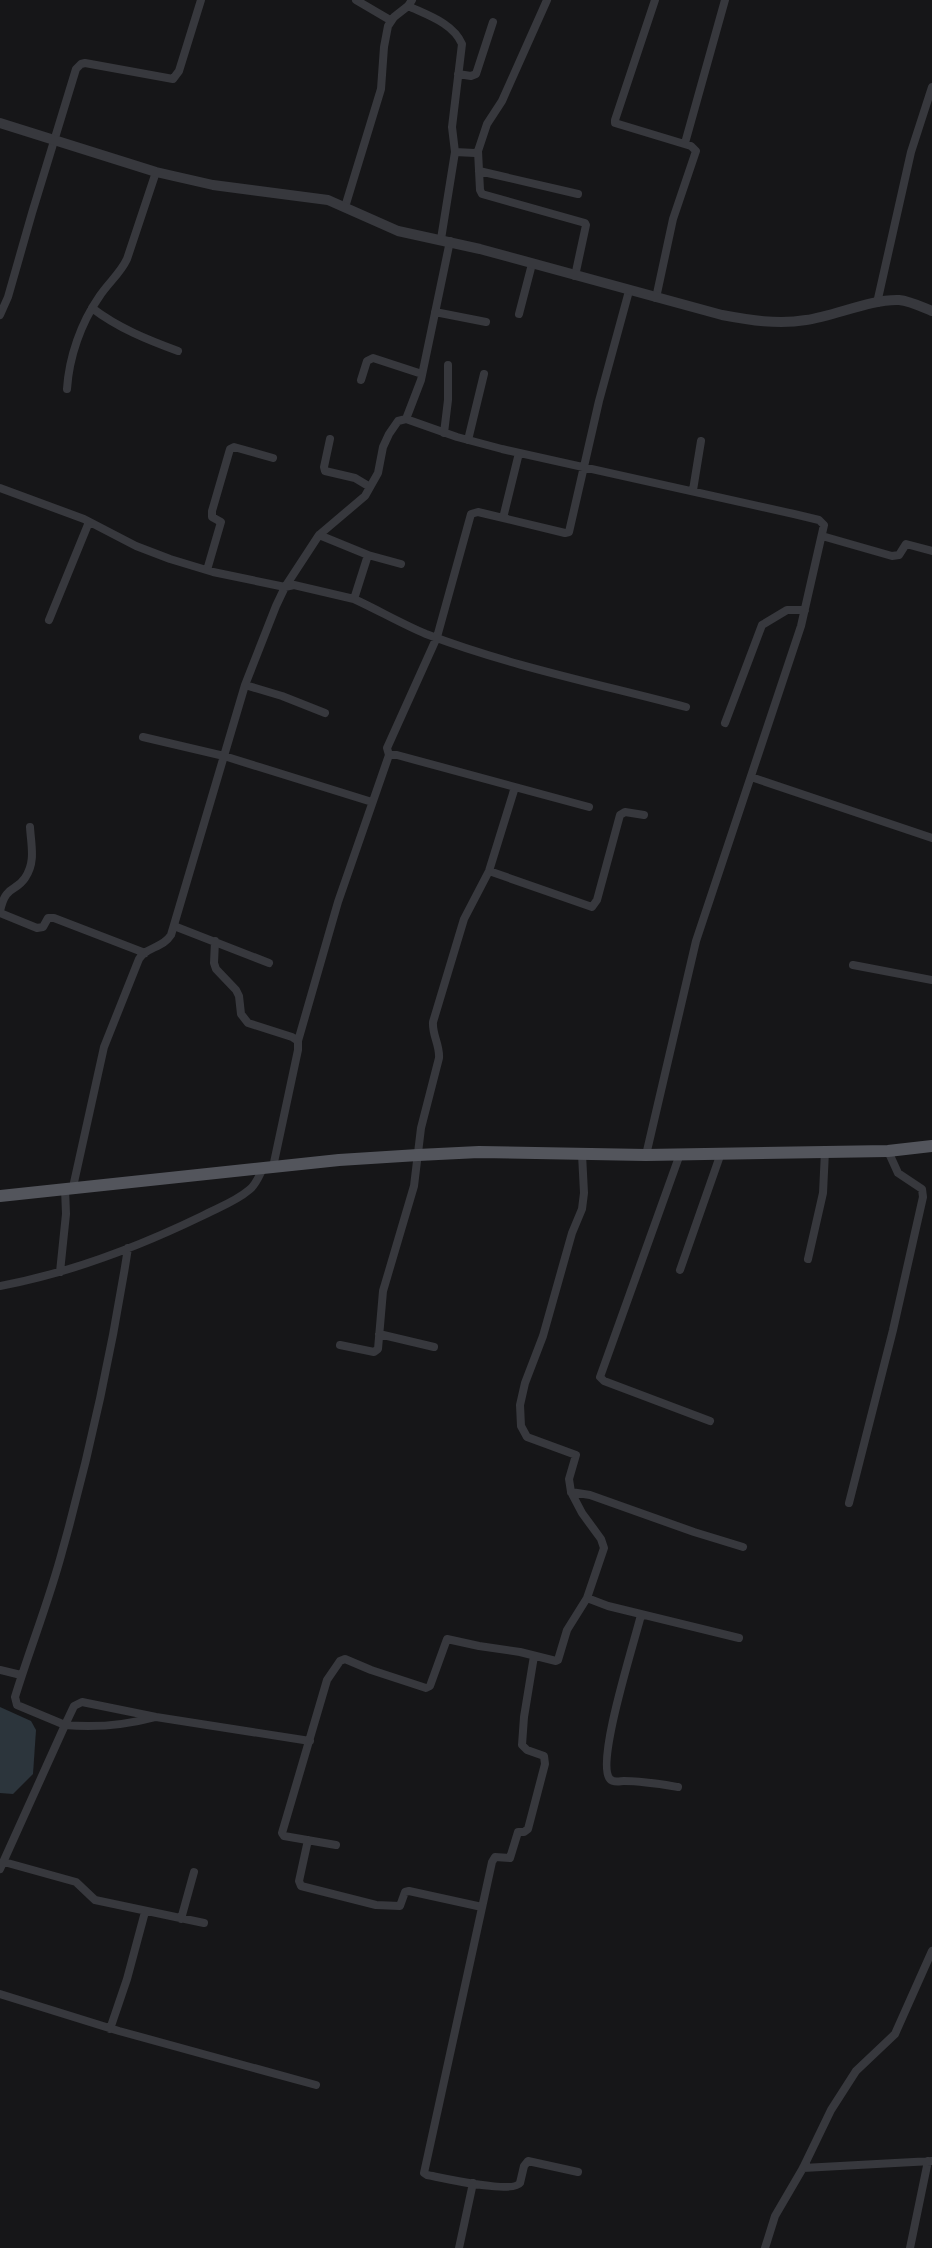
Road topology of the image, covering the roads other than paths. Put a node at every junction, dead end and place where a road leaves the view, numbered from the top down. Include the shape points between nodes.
1 (201, 0) edge
2 (356, 0) edge
3 (547, 0) edge
4 (655, 0) edge
5 (725, 0) edge
6 (410, 3) edge
7 (390, 20) junction
8 (493, 22) dead end
9 (458, 74) junction
10 (932, 87) edge
11 (0, 123) edge
12 (54, 141) junction
13 (685, 143) junction
14 (478, 151) junction
15 (455, 152) junction
16 (479, 171) junction
17 (156, 172) junction
18 (578, 194) dead end
19 (345, 207) junction
20 (446, 240) junction
21 (532, 264) junction
22 (575, 276) junction
23 (629, 291) junction
24 (0, 294) edge
25 (8, 297) junction
26 (656, 298) junction
27 (876, 303) junction
28 (92, 308) junction
29 (932, 311) edge
30 (435, 312) junction
31 (519, 314) dead end
32 (0, 315) edge
33 (486, 322) dead end
34 (178, 351) dead end
35 (448, 365) dead end
36 (422, 374) junction
37 (484, 374) dead end
38 (361, 380) dead end
39 (67, 389) dead end
40 (406, 420) junction
41 (444, 433) junction
42 (330, 439) dead end
43 (468, 440) junction
44 (701, 441) dead end
45 (519, 453) junction
46 (272, 458) dead end
47 (585, 467) junction
48 (370, 487) junction
49 (0, 488) edge
50 (694, 490) junction
51 (503, 518) junction
52 (89, 522) junction
53 (319, 535) junction
54 (822, 536) junction
55 (932, 551) edge
56 (368, 555) junction
57 (400, 564) dead end
58 (207, 570) junction
59 (285, 587) junction
60 (354, 599) junction
61 (805, 610) junction
62 (49, 620) dead end
63 (437, 637) junction
64 (245, 685) junction
65 (686, 707) dead end
66 (325, 713) dead end
67 (725, 723) dead end
68 (144, 737) dead end
69 (389, 755) junction
70 (224, 756) junction
71 (751, 777) junction
72 (515, 787) junction
73 (372, 802) junction
74 (590, 807) dead end
75 (644, 815) dead end
76 (30, 827) dead end
77 (932, 838) edge
78 (489, 871) junction
79 (0, 912) edge
80 (174, 926) junction
81 (214, 941) junction
82 (144, 953) junction
83 (269, 964) dead end
84 (853, 965) dead end
85 (932, 980) edge
86 (298, 1041) junction
87 (932, 1146) edge
88 (825, 1151) junction
89 (888, 1151) junction
90 (721, 1153) junction
91 (582, 1154) junction
92 (680, 1154) junction
93 (418, 1155) junction
94 (646, 1155) junction
95 (268, 1168) junction
96 (69, 1187) junction
97 (0, 1196) edge
98 (128, 1248) junction
99 (808, 1259) dead end
100 (680, 1270) dead end
101 (60, 1272) junction
102 (0, 1286) edge
103 (379, 1334) junction
104 (340, 1345) dead end
105 (434, 1347) dead end
106 (710, 1421) dead end
107 (571, 1492) junction
108 (849, 1503) dead end
109 (743, 1547) dead end
110 (587, 1598) junction
111 (641, 1615) junction
112 (739, 1638) dead end
113 (534, 1656) junction
114 (0, 1670) edge
115 (21, 1675) junction
116 (156, 1717) junction
117 (65, 1725) junction
118 (310, 1741) junction
119 (678, 1787) dead end
120 (308, 1840) junction
121 (336, 1845) dead end
122 (0, 1848) edge
123 (9, 1851) junction
124 (2, 1866) edge
125 (194, 1872) dead end
126 (482, 1907) junction
127 (145, 1912) junction
128 (180, 1918) junction
129 (204, 1923) dead end
130 (932, 1951) edge
131 (0, 1994) edge
132 (110, 2029) junction
133 (316, 2085) dead end
134 (930, 2161) edge
135 (804, 2168) junction
136 (578, 2172) dead end
137 (474, 2184) junction
138 (459, 2248) edge
139 (765, 2248) edge
140 (910, 2248) edge

1 - 12 street via 177,76 168,79 81,64 76,69
2 - 7 street
3 - 14 street via 502,101 487,124
4 - 13 street via 615,123
5 - 13 street
6 - 7 street
6 - 9 street via 455,32 462,49
7 - 19 street via 381,89
8 - 9 street via 476,74
9 - 15 street via 452,127
10 - 27 street via 911,152
11 - 12 street
12 - 17 street
12 - 25 street
13 - 26 street via 696,151 672,219
14 - 15 street
14 - 16 street
15 - 20 street via 447,189
16 - 18 street
16 - 22 street via 480,190 487,196 585,223
17 - 19 street via 214,185 328,200
17 - 28 street via 122,270 103,290
19 - 20 street via 398,231
20 - 21 street
20 - 30 street
21 - 22 street
21 - 31 street
22 - 23 street
23 - 26 street
23 - 47 street
24 - 25 street
25 - 32 street
26 - 27 street via 722,315 769,322 806,320
27 - 29 street via 899,300
28 - 34 street via 145,339
28 - 39 street via 70,362
30 - 33 street
30 - 36 street
35 - 41 street
36 - 38 street via 373,358 368,361
36 - 40 street
37 - 43 street
40 - 41 street
40 - 48 street via 398,421 388,434 378,473
41 - 43 street
42 - 48 street via 325,471 355,478
43 - 45 street
44 - 50 street
45 - 47 street
45 - 51 street
46 - 58 street via 230,449 212,511 212,518 221,522
47 - 50 street
47 - 51 street via 568,533
48 - 53 street via 365,496
49 - 52 street
50 - 54 street via 818,520 824,525
51 - 63 street via 478,512 471,514
52 - 58 street via 152,553
52 - 62 street
53 - 56 street
53 - 59 street
54 - 55 street via 892,556 899,555 906,544
54 - 61 street
56 - 57 street
56 - 60 street
58 - 59 street
59 - 60 street via 294,584
59 - 64 street
60 - 63 street
61 - 67 street via 787,610 762,625
61 - 71 street
63 - 65 street via 521,664
63 - 69 street via 387,748
64 - 66 street
64 - 70 street
68 - 70 street
69 - 72 street
69 - 73 street
70 - 73 street
70 - 80 street
71 - 77 street
71 - 94 street via 696,941
72 - 74 street
72 - 78 street
73 - 86 street via 338,902
75 - 78 street via 625,812 620,815 597,900 592,907
76 - 79 street via 32,861 25,878 6,894
78 - 93 street via 464,919 433,1022 440,1058 421,1128
79 - 82 street via 37,928 43,927 48,918 54,918
80 - 81 street
80 - 82 street via 164,944
81 - 83 street
81 - 86 street via 216,969 236,990 243,1019
82 - 96 street via 104,1047
84 - 85 street
86 - 95 street
87 - 89 main road
88 - 89 main road
88 - 90 main road
88 - 99 street via 823,1193
89 - 108 street via 898,1173 922,1189 923,1197
90 - 92 main road
90 - 100 street
91 - 93 main road via 479,1152
91 - 94 main road
91 - 107 street via 582,1209 520,1405 521,1426 527,1437 576,1455 569,1479
92 - 94 main road
92 - 106 street via 600,1377
93 - 95 main road
93 - 103 street via 414,1186 383,1291
95 - 96 main road
95 - 98 street via 240,1197
96 - 97 main road
96 - 101 street
98 - 101 street
98 - 115 street via 93,1432 62,1554
101 - 102 street
103 - 104 street via 376,1352
103 - 105 street
107 - 109 street via 590,1495
107 - 110 street via 604,1548
110 - 111 street
110 - 113 street via 567,1630 558,1660
111 - 112 street
111 - 119 street via 611,1726 606,1774 615,1781
113 - 118 street via 447,1639 430,1686 426,1688 342,1659 329,1674
113 - 126 street via 522,1745 544,1756 545,1764 528,1829 518,1832 510,1858 493,1859
114 - 115 street
115 - 117 street via 15,1697 17,1705
116 - 117 street via 106,1726
116 - 117 street via 82,1702 74,1706
116 - 118 street
117 - 123 street
118 - 120 street via 282,1833
120 - 121 street
120 - 126 street via 301,1886 376,1905 400,1906 405,1892 410,1891
122 - 123 street
123 - 124 street
124 - 127 street via 76,1882 95,1900
125 - 128 street
126 - 137 street via 423,2170 425,2175
127 - 128 street
127 - 132 street
128 - 129 street
130 - 135 street via 894,2034 856,2071 830,2110
131 - 132 street
132 - 133 street
134 - 135 street
134 - 140 street
135 - 139 street via 775,2216
136 - 137 street via 528,2161 516,2187
137 - 138 street

